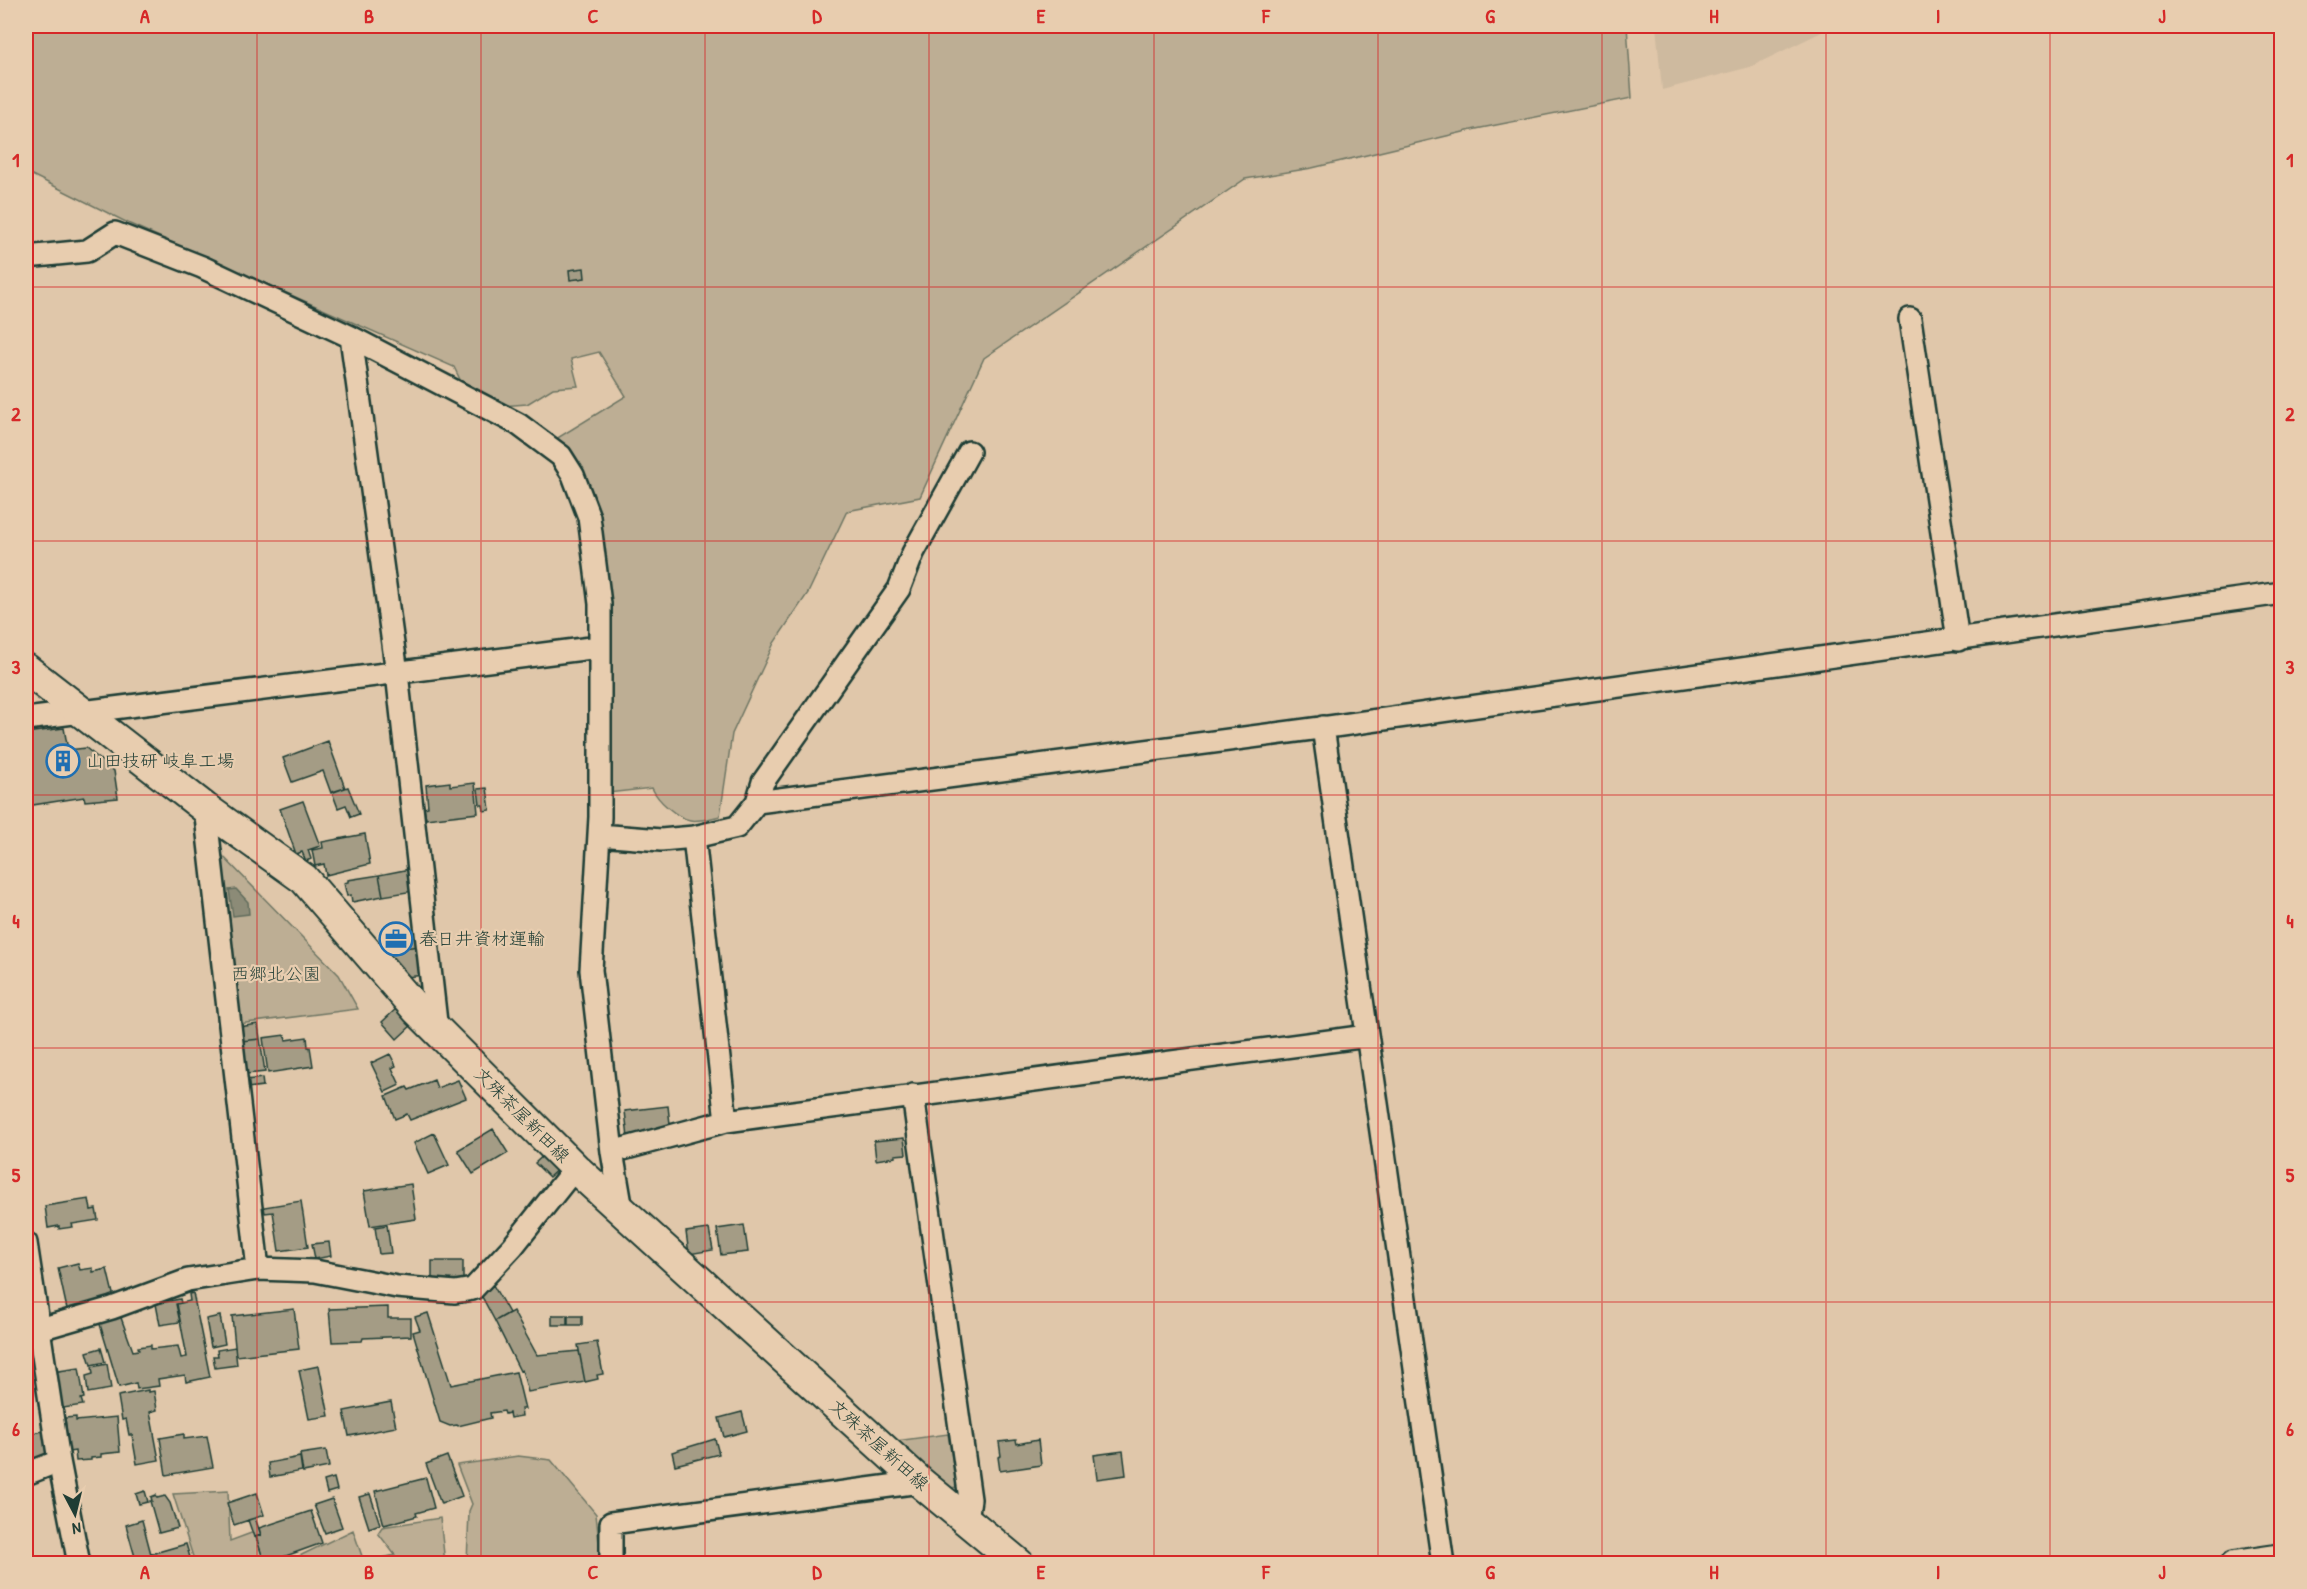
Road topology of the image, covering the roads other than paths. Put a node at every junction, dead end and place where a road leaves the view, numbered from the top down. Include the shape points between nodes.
1 (26, 257) edge
2 (1910, 319) dead end
3 (351, 337) junction
4 (969, 452) dead end
5 (2282, 593) edge
6 (1958, 640) junction
7 (599, 647) junction
8 (26, 669) edge
9 (397, 673) junction
10 (80, 712) junction
11 (26, 719) edge
12 (1323, 727) junction
13 (758, 802) junction
14 (205, 808) junction
15 (599, 835) junction
16 (694, 837) junction
17 (437, 1031) junction
18 (1367, 1036) junction
19 (913, 1095) junction
20 (726, 1121) junction
21 (612, 1152) junction
22 (575, 1168) junction
23 (622, 1210) junction
24 (26, 1243) edge
25 (258, 1269) junction
26 (40, 1329) junction
27 (59, 1461) junction
28 (26, 1474) edge
29 (920, 1482) junction
30 (967, 1520) junction
31 (2282, 1557) edge
32 (79, 1563) edge
33 (612, 1563) edge
34 (1019, 1563) edge
35 (1443, 1563) edge
36 (2234, 1563) edge

1 - 3 street via 87,251 115,232 202,267
2 - 6 street
3 - 7 street via 518,424 561,456 590,517 600,604
3 - 9 street
4 - 13 street via 913,553 899,589 763,782
5 - 6 street
6 - 12 street
7 - 9 street
7 - 15 street
8 - 10 main road, 文殊茶屋新田線
9 - 10 street
9 - 17 street
10 - 11 street
10 - 14 main road, 文殊茶屋新田線
12 - 13 street
12 - 18 street
13 - 16 street via 737,827
14 - 17 main road, 文殊茶屋新田線 via 304,879
14 - 25 street
15 - 16 street via 661,840
15 - 21 street via 591,970
16 - 20 street
17 - 22 main road, 文殊茶屋新田線
18 - 19 street
18 - 35 street
19 - 20 street
19 - 30 street via 970,1499
20 - 21 street
21 - 23 street
22 - 23 main road, 文殊茶屋新田線
22 - 25 street via 473,1289 455,1292 397,1287 315,1271
23 - 29 main road, 文殊茶屋新田線
24 - 26 street
25 - 26 street via 188,1281
26 - 27 street
27 - 28 street
27 - 32 street
29 - 30 main road, 文殊茶屋新田線
29 - 33 street via 612,1523
30 - 34 main road, 文殊茶屋新田線
31 - 36 street

